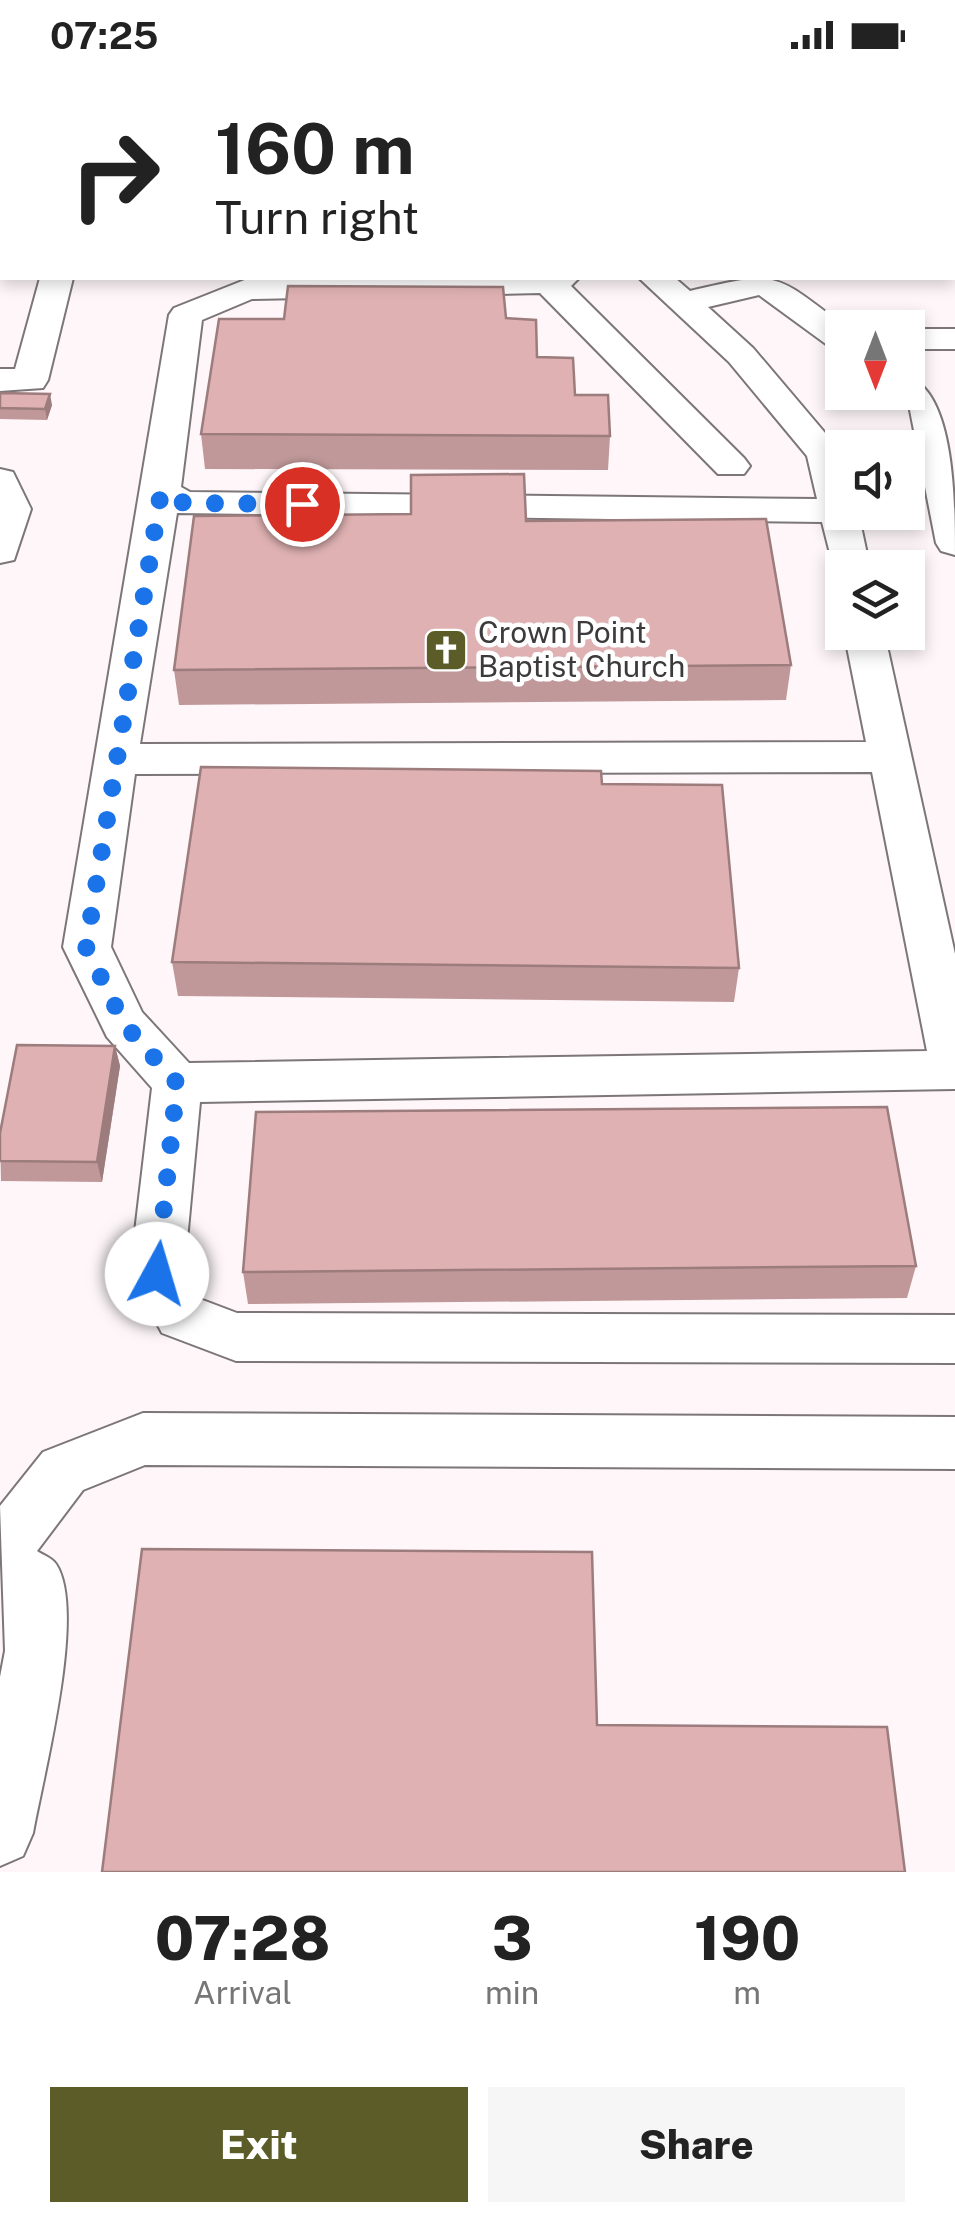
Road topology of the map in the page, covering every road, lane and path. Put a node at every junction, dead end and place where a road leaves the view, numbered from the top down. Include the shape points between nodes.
1 (55, 280) edge
2 (556, 280) edge
3 (658, 280) edge
4 (684, 303) junction
5 (825, 327) edge
6 (925, 339) edge
7 (955, 339) edge
8 (0, 380) edge
9 (925, 400) edge
10 (825, 454) edge
11 (731, 466) dead end
12 (0, 480) edge
13 (161, 492) junction
14 (825, 511) edge
15 (955, 542) edge
16 (0, 552) edge
17 (868, 650) edge
18 (889, 757) junction
19 (116, 759) junction
20 (955, 1068) edge
21 (177, 1083) junction
22 (955, 1338) edge
23 (955, 1443) edge
24 (0, 1552) edge
25 (0, 1562) edge
26 (0, 1834) edge

1 - 8 lane via 30,380
2 - 11 lane
2 - 13 lane via 247,289 186,315
3 - 4 lane
4 - 5 lane via 765,283
4 - 10 lane via 741,355
6 - 7 lane
9 - 15 lane
12 - 16 lane via 12,509
13 - 14 lane via 184,503
13 - 19 lane
17 - 18 lane
18 - 19 lane
18 - 20 lane
19 - 21 lane via 86,947 124,1024
20 - 21 lane
21 - 22 lane via 157,1274 181,1316 236,1337
23 - 24 lane via 142,1439 63,1472
25 - 26 lane via 33,1581 36,1651

